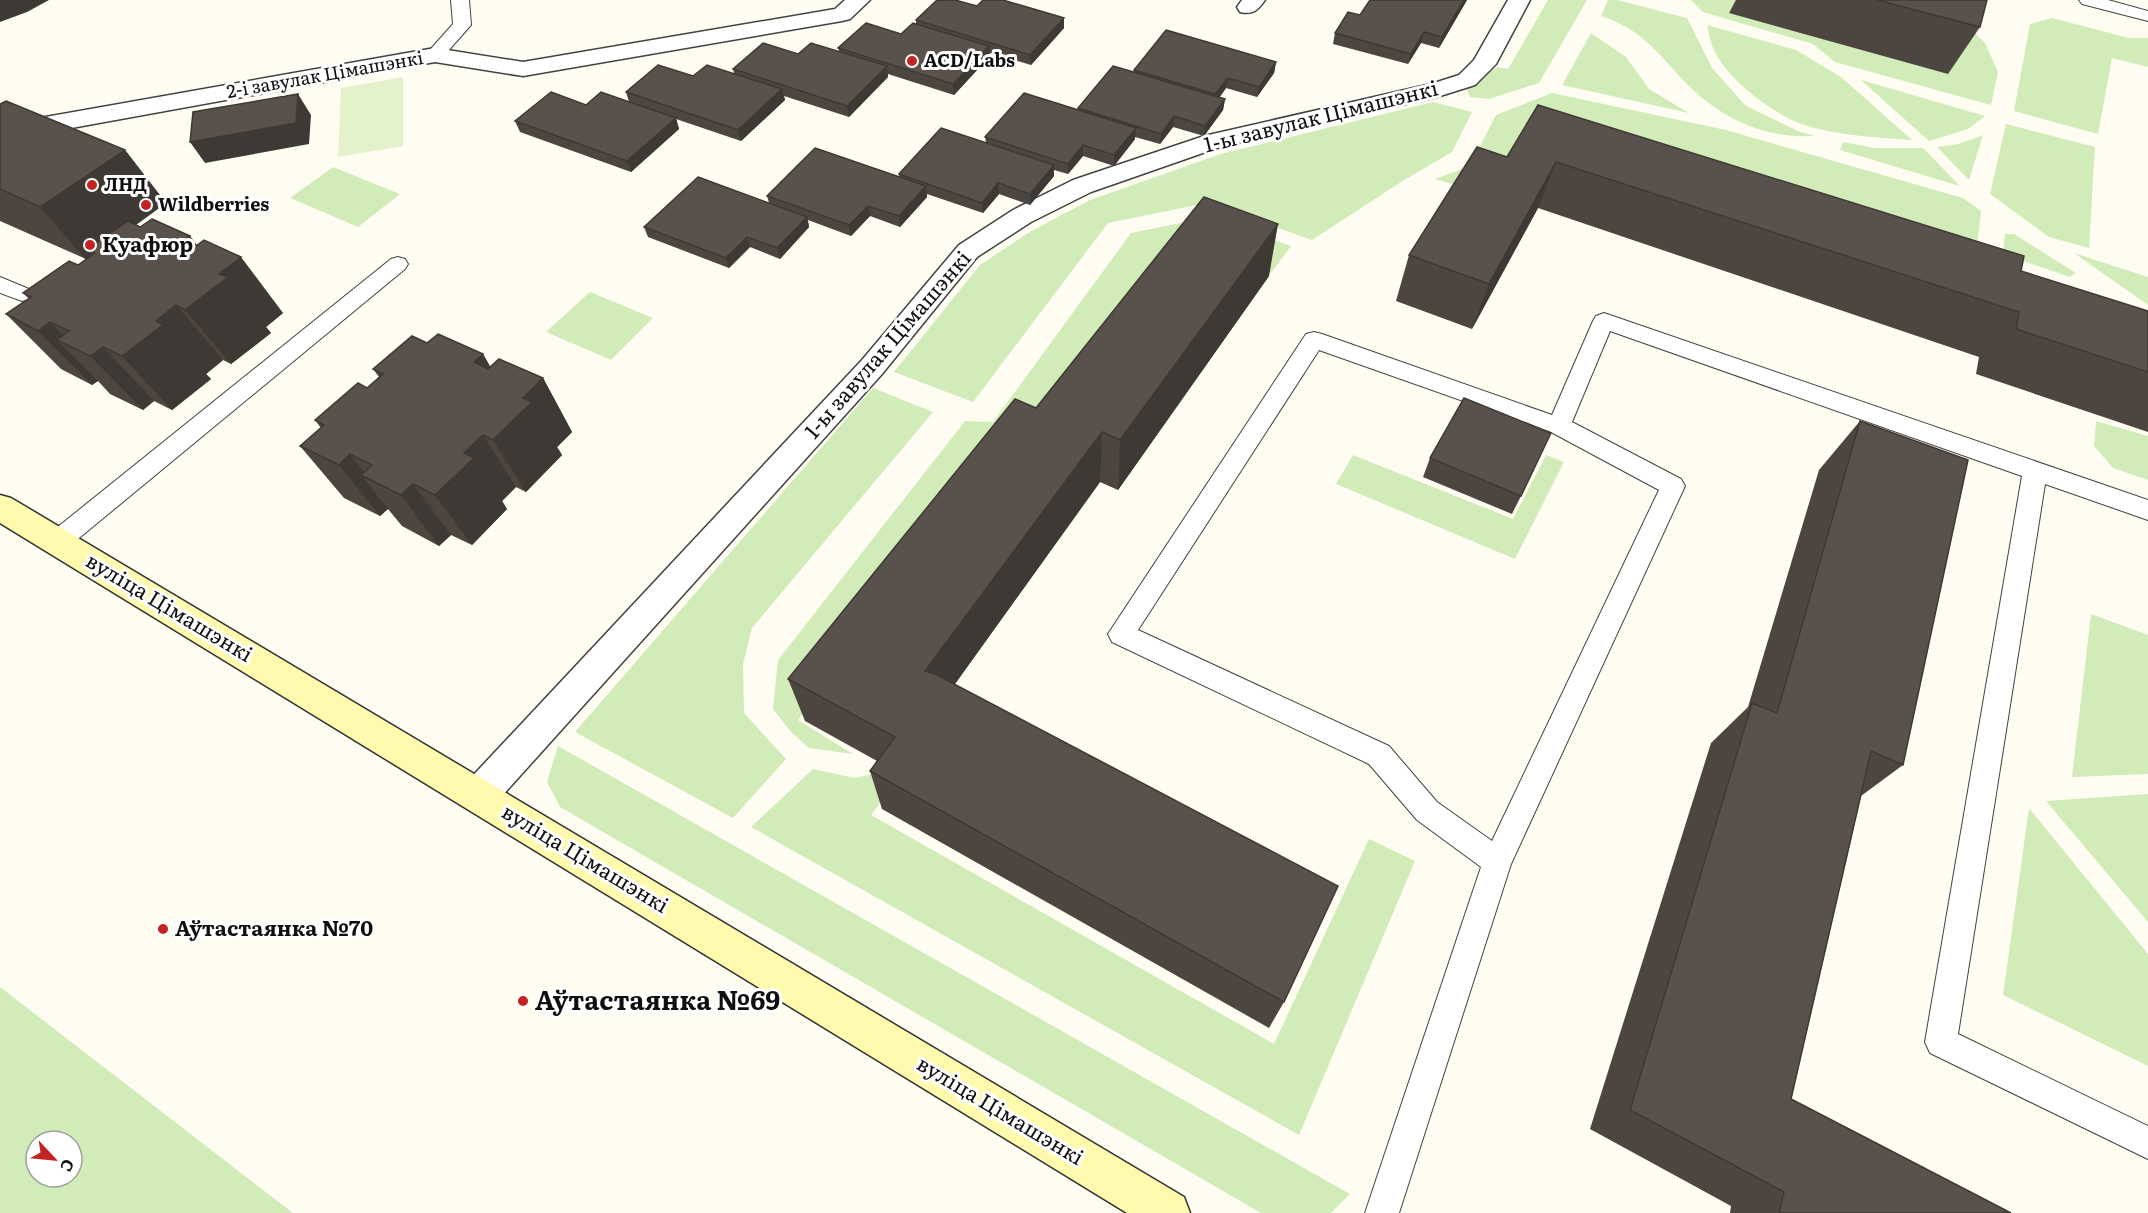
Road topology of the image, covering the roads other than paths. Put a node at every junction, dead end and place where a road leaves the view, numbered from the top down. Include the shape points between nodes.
1 (460, 0) edge
2 (859, 0) edge
3 (1519, 0) edge
4 (2088, 0) edge
5 (2148, 16) edge
6 (435, 55) junction
7 (0, 133) edge
8 (398, 264) dead end
9 (0, 284) edge
10 (22, 294) edge
11 (1558, 426) junction
12 (2035, 471) junction
13 (0, 507) edge
14 (2148, 510) edge
15 (58, 541) junction
16 (479, 795) junction
17 (1497, 862) junction
18 (2148, 1143) edge
19 (1168, 1213) edge
20 (1382, 1213) edge

1 - 6 lane via 462,24
2 - 6 street, 2-і завулак Цімашэнкі via 842,14 523,69
3 - 16 street, 1-ы завулак Цімашэнкі via 1484,64 1467,80 1213,141 1082,186 1022,216 968,250 872,367
4 - 5 lane
6 - 7 street, 2-і завулак Цімашэнкі
8 - 15 lane
9 - 10 lane
11 - 12 lane via 1604,321
11 - 17 lane via 1673,486
11 - 17 lane via 1314,340 1120,634 1380,755 1427,811
12 - 14 lane
12 - 18 lane via 1941,1042
13 - 15 main road, вуліца Цімашэнкі
15 - 16 main road, вуліца Цімашэнкі
16 - 19 main road, вуліца Цімашэнкі
17 - 20 lane

